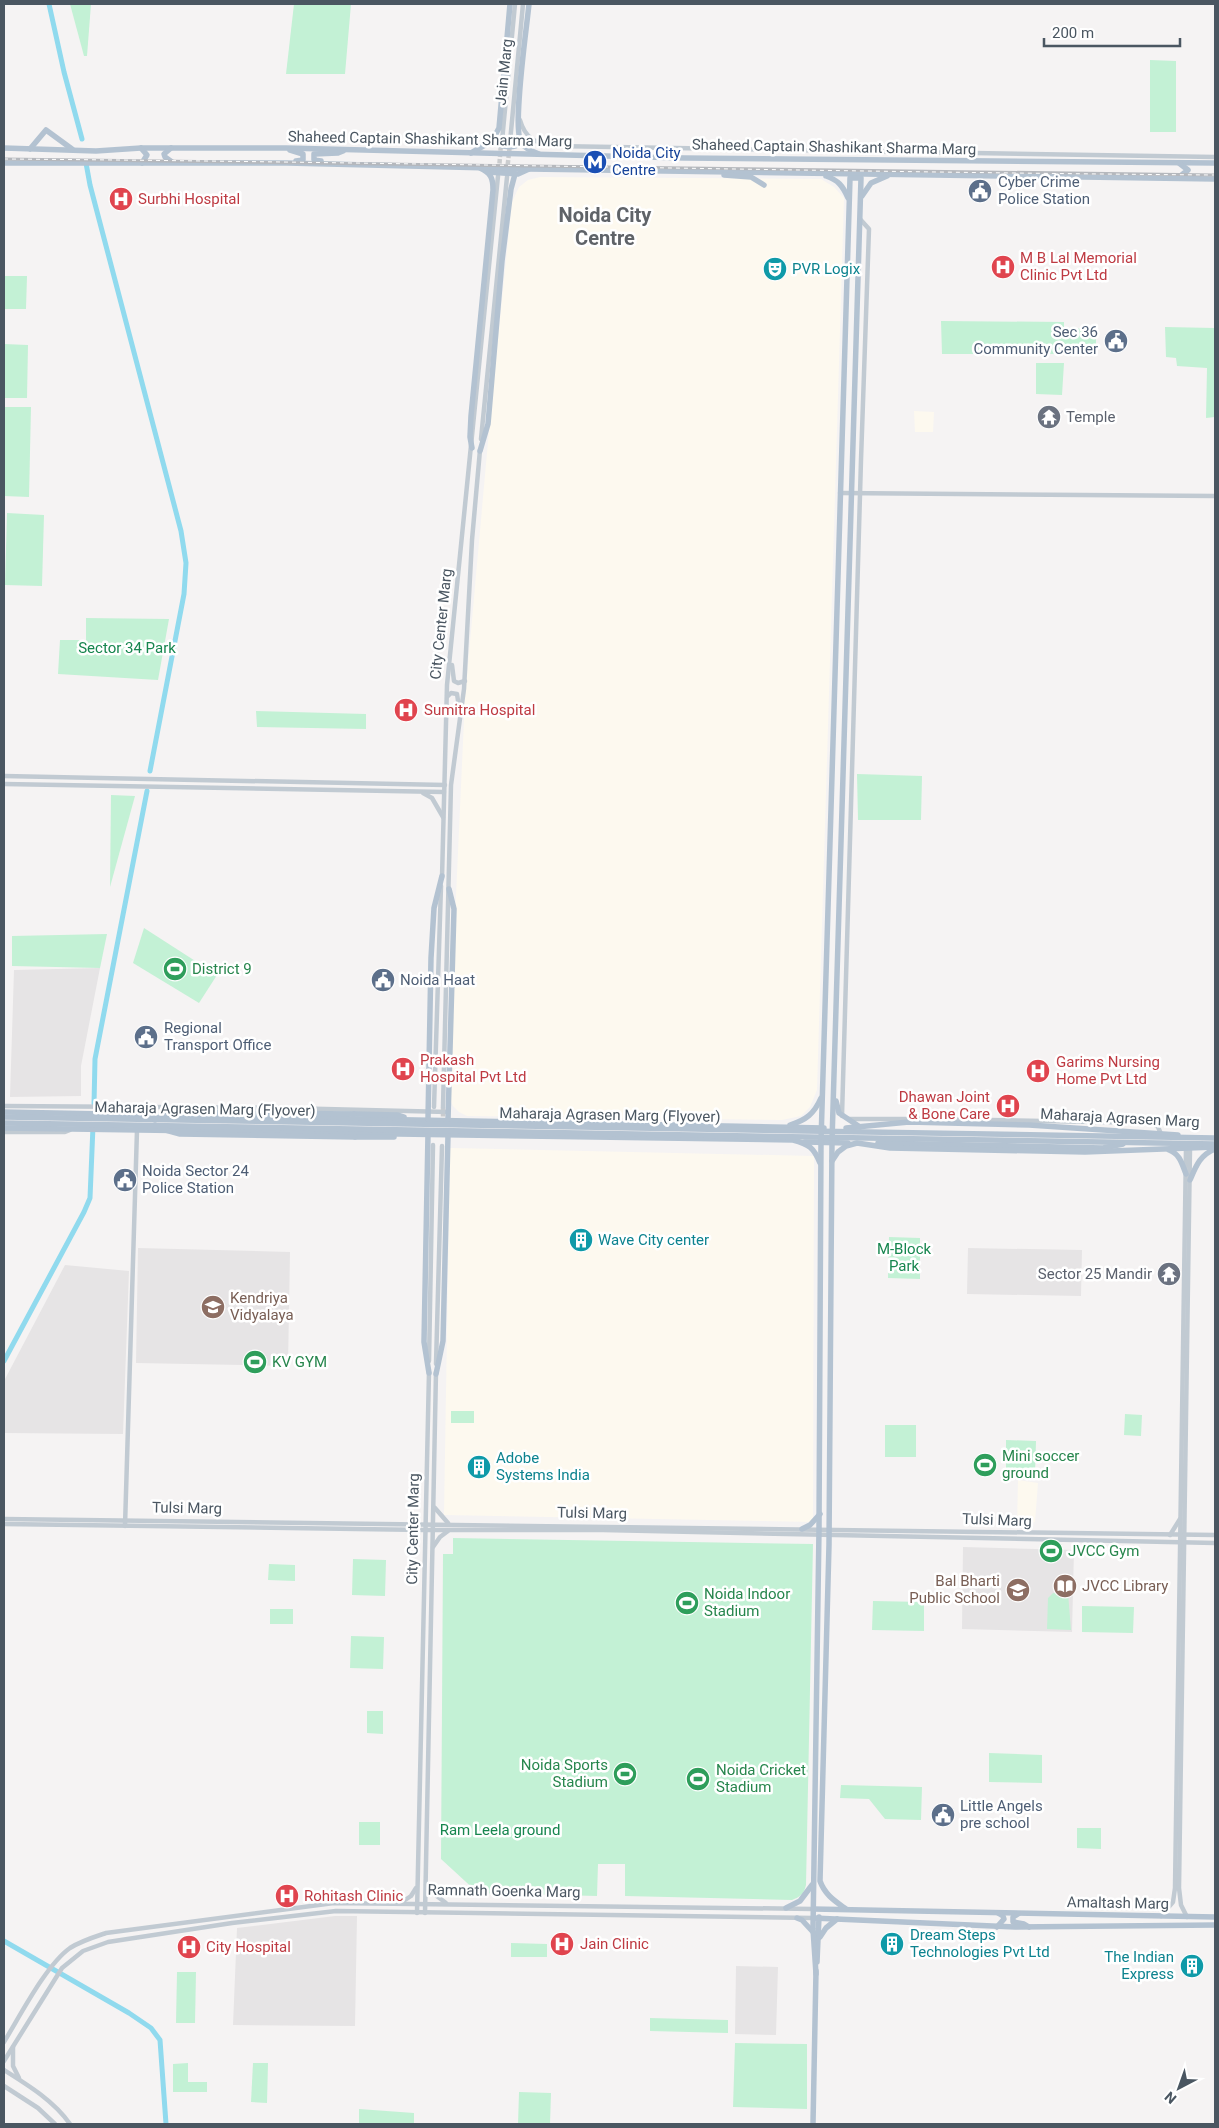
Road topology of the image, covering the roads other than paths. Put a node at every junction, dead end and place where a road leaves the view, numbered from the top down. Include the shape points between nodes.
1 (510, 4) edge
2 (516, 4) edge
3 (523, 4) edge
4 (529, 4) edge
5 (518, 117) junction
6 (492, 141) junction
7 (502, 141) tunnel mouth
8 (510, 142) tunnel mouth
9 (521, 143) junction
10 (4, 148) edge
11 (141, 148) junction
12 (171, 148) junction
13 (286, 148) junction
14 (30, 149) junction
15 (76, 150) junction
16 (344, 150) junction
17 (470, 154) junction
18 (541, 155) junction
19 (1215, 157) edge
20 (142, 162) junction
21 (1177, 162) junction
22 (4, 163) edge
23 (174, 163) junction
24 (287, 163) junction
25 (1215, 163) edge
26 (342, 164) junction
27 (478, 167) junction
28 (529, 169) junction
29 (712, 171) junction
30 (488, 172) junction
31 (817, 173) junction
32 (515, 174) junction
33 (891, 175) junction
34 (498, 176) tunnel mouth
35 (507, 177) tunnel mouth
36 (1178, 178) junction
37 (1215, 179) edge
38 (764, 185) dead end
39 (849, 200) junction
40 (860, 200) junction
41 (860, 219) junction
42 (472, 448) junction
43 (480, 451) junction
44 (840, 493) junction
45 (852, 493) junction
46 (860, 493) junction
47 (1215, 496) edge
48 (450, 660) junction
49 (465, 681) junction
50 (447, 697) junction
51 (461, 716) junction
52 (4, 776) edge
53 (4, 784) edge
54 (445, 785) junction
55 (418, 791) junction
56 (444, 792) junction
57 (444, 818) junction
58 (442, 876) junction
59 (449, 889) joint
60 (823, 1094) junction
61 (834, 1094) junction
62 (4, 1106) edge
63 (434, 1107) dead end
64 (446, 1109) junction
65 (428, 1111) junction
66 (4, 1112) edge
67 (4, 1117) edge
68 (343, 1118) junction
69 (844, 1118) junction
70 (408, 1119) junction
71 (428, 1119) junction
72 (448, 1120) junction
73 (4, 1123) edge
74 (153, 1123) junction
75 (587, 1123) junction
76 (822, 1125) junction
77 (833, 1125) junction
78 (786, 1127) junction
79 (860, 1127) junction
80 (4, 1130) edge
81 (137, 1130) junction
82 (344, 1132) junction
83 (406, 1134) junction
84 (428, 1134) junction
85 (1161, 1134) junction
86 (448, 1135) junction
87 (1105, 1136) junction
88 (588, 1137) junction
89 (1215, 1137) edge
90 (802, 1142) junction
91 (821, 1142) junction
92 (857, 1143) junction
93 (1128, 1143) junction
94 (832, 1144) junction
95 (433, 1146) dead end
96 (442, 1146) dead end
97 (1215, 1147) edge
98 (1166, 1148) junction
99 (1188, 1148) junction
100 (832, 1161) junction
101 (822, 1168) junction
102 (1186, 1174) junction
103 (1190, 1180) junction
104 (429, 1373) junction
105 (436, 1374) junction
106 (435, 1508) junction
107 (426, 1512) junction
108 (820, 1514) junction
109 (4, 1518) edge
110 (1180, 1518) junction
111 (126, 1520) junction
112 (412, 1523) junction
113 (425, 1523) junction
114 (434, 1523) junction
115 (449, 1523) junction
116 (4, 1524) edge
117 (125, 1526) junction
118 (603, 1528) junction
119 (802, 1529) junction
120 (425, 1530) junction
121 (434, 1530) junction
122 (452, 1530) junction
123 (819, 1532) junction
124 (828, 1532) junction
125 (1170, 1535) junction
126 (1182, 1535) junction
127 (1215, 1535) edge
128 (1182, 1543) junction
129 (1215, 1543) edge
130 (433, 1547) junction
131 (1177, 1859) junction
132 (813, 1883) junction
133 (426, 1884) junction
134 (417, 1888) junction
135 (401, 1902) junction
136 (1172, 1902) junction
137 (416, 1903) junction
138 (425, 1903) junction
139 (446, 1903) junction
140 (1180, 1903) junction
141 (786, 1908) junction
142 (816, 1909) junction
143 (846, 1909) junction
144 (417, 1912) junction
145 (425, 1913) junction
146 (996, 1913) junction
147 (1020, 1913) junction
148 (1161, 1916) junction
149 (1187, 1917) junction
150 (1215, 1917) edge
151 (798, 1918) junction
152 (816, 1918) junction
153 (837, 1919) junction
154 (1215, 1925) edge
155 (997, 1926) junction
156 (1029, 1927) junction
157 (131, 1930) junction
158 (813, 1932) junction
159 (819, 1938) junction
160 (132, 1939) junction
161 (816, 1974) junction
162 (4, 2042) edge
163 (14, 2043) junction
164 (4, 2061) edge
165 (4, 2070) edge
166 (21, 2081) junction
167 (4, 2086) edge
168 (55, 2124) edge
169 (70, 2124) edge
170 (813, 2124) edge

1 - 6 main road via 499,128
2 - 7 street, Jain Marg
3 - 8 street, Jain Marg
4 - 5 main road
5 - 9 main road
5 - 19 street via 527,136 554,146
6 - 9 main road via 500,146 518,146
6 - 17 main road
9 - 18 main road
10 - 14 main road, Shaheed Captain Shashikant Sharma Marg
11 - 12 main road, Shaheed Captain Shashikant Sharma Marg
11 - 15 main road, Shaheed Captain Shashikant Sharma Marg
11 - 20 main road via 147,155
12 - 13 main road, Shaheed Captain Shashikant Sharma Marg
12 - 23 main road via 164,154
13 - 16 main road, Shaheed Captain Shashikant Sharma Marg
13 - 24 main road via 302,153 304,157 302,161
14 - 15 main road, Shaheed Captain Shashikant Sharma Marg
14 - 15 main road via 46,130
16 - 17 main road, Shaheed Captain Shashikant Sharma Marg
16 - 26 main road via 315,154 313,158
17 - 18 main road, Shaheed Captain Shashikant Sharma Marg
18 - 21 main road, Shaheed Captain Shashikant Sharma Marg
20 - 22 main road, Shaheed Captain Shashikant Sharma Marg
20 - 23 main road, Shaheed Captain Shashikant Sharma Marg
21 - 25 main road, Shaheed Captain Shashikant Sharma Marg
21 - 36 main road via 1188,170
23 - 24 main road, Shaheed Captain Shashikant Sharma Marg
24 - 26 main road, Shaheed Captain Shashikant Sharma Marg
26 - 27 main road, Shaheed Captain Shashikant Sharma Marg
27 - 28 main road, Shaheed Captain Shashikant Sharma Marg
27 - 30 main road
28 - 29 main road, Shaheed Captain Shashikant Sharma Marg
28 - 32 main road
29 - 31 main road, Shaheed Captain Shashikant Sharma Marg
29 - 38 main road via 751,177
30 - 32 main road
30 - 42 main road via 493,190 471,416
31 - 33 main road, Shaheed Captain Shashikant Sharma Marg
31 - 39 main road via 835,179 843,186
32 - 43 main road via 502,261 488,424
33 - 36 main road, Shaheed Captain Shashikant Sharma Marg
33 - 40 main road via 871,183
34 - 42 street, City Center Marg
35 - 43 street, City Center Marg
36 - 37 main road, Shaheed Captain Shashikant Sharma Marg
39 - 40 main road via 850,178 861,178
39 - 44 main road
40 - 41 main road
41 - 45 main road
41 - 46 street via 869,228
42 - 48 street, City Center Marg
43 - 49 street, City Center Marg
44 - 45 street
44 - 60 main road
45 - 46 street
45 - 61 main road
46 - 47 street
46 - 69 street
48 - 49 street via 454,681
48 - 50 street, City Center Marg
49 - 51 street, City Center Marg
50 - 51 street via 451,692 457,694
50 - 54 street, City Center Marg
51 - 59 street, City Center Marg via 451,785
52 - 54 street
53 - 55 street
54 - 56 street, City Center Marg
55 - 56 street
55 - 57 street via 432,798
56 - 57 street, City Center Marg
57 - 58 street, City Center Marg
58 - 63 street, City Center Marg
58 - 65 main road via 434,908 431,958
59 - 64 main road via 454,909
60 - 76 main road
60 - 78 main road via 816,1110 805,1120
61 - 69 main road via 839,1113
61 - 77 main road
62 - 65 street
64 - 65 street
64 - 72 main road
65 - 71 main road
66 - 68 main road
67 - 74 main road, Maharaja Agrasen Marg (Flyover), bridge
68 - 70 main road
68 - 82 main road
69 - 79 main road
69 - 85 street via 1152,1123
70 - 71 main road
70 - 74 main road, bridge via 398,1115 171,1112
71 - 72 main road
72 - 75 main road
73 - 74 main road, Maharaja Agrasen Marg (Flyover), bridge
74 - 83 main road, bridge via 180,1134 392,1138
74 - 87 main road, Maharaja Agrasen Marg (Flyover), bridge
74 - 93 main road, Maharaja Agrasen Marg (Flyover), bridge
75 - 78 main road
75 - 88 main road
76 - 77 main road, Maharaja Agrasen Marg
76 - 78 main road
76 - 91 main road
77 - 79 main road, Maharaja Agrasen Marg
77 - 94 main road
79 - 85 main road, Maharaja Agrasen Marg via 909,1122
79 - 87 main road, bridge via 1080,1130
80 - 81 main road
81 - 82 main road
81 - 111 street
82 - 83 main road
83 - 84 main road
84 - 86 main road
84 - 104 main road via 424,1342
85 - 89 main road, Maharaja Agrasen Marg
86 - 88 main road
86 - 105 main road via 443,1341
87 - 89 main road, Maharaja Agrasen Marg (Flyover), bridge
88 - 90 main road
90 - 91 main road
90 - 101 main road via 812,1148
91 - 94 main road
91 - 101 main road
92 - 93 main road, bridge via 1103,1148
92 - 94 main road
92 - 98 main road, Maharaja Agrasen Marg via 890,1148 1084,1152
92 - 100 main road via 846,1146
93 - 97 main road, Maharaja Agrasen Marg (Flyover), bridge
94 - 100 main road
95 - 104 street, City Center Marg
96 - 105 street, City Center Marg
97 - 99 main road, Maharaja Agrasen Marg
97 - 103 main road via 1200,1159
98 - 99 main road, Maharaja Agrasen Marg
98 - 102 main road via 1175,1152
99 - 102 street
99 - 103 street
100 - 124 main road
101 - 108 main road
102 - 110 street
103 - 126 street
104 - 107 street, City Center Marg
105 - 106 street, City Center Marg
106 - 114 street, City Center Marg
106 - 115 street
107 - 112 street
107 - 113 street, City Center Marg
108 - 119 main road
108 - 123 main road
109 - 111 street, Tulsi Marg
110 - 125 street
110 - 126 street
111 - 112 street, Tulsi Marg
111 - 117 street
112 - 113 street, Tulsi Marg
113 - 114 street, Tulsi Marg
113 - 120 street, City Center Marg
114 - 115 street, Tulsi Marg
114 - 121 street, City Center Marg
115 - 118 street, Tulsi Marg
116 - 117 street, Tulsi Marg
117 - 120 street, Tulsi Marg
118 - 119 street, Tulsi Marg
118 - 122 street, Tulsi Marg
118 - 123 street, Tulsi Marg
119 - 123 street, Tulsi Marg
120 - 121 street, Tulsi Marg
120 - 134 street, City Center Marg
121 - 122 street, Tulsi Marg
121 - 130 street, City Center Marg
122 - 130 street via 440,1537
123 - 124 street, Tulsi Marg
123 - 132 main road
124 - 125 street, Tulsi Marg
124 - 128 street, Tulsi Marg
124 - 143 main road via 820,1881 830,1898
125 - 126 street, Tulsi Marg
126 - 127 street, Tulsi Marg
126 - 128 street
128 - 129 street, Tulsi Marg
128 - 131 street
130 - 133 street, City Center Marg
131 - 136 street
131 - 140 street
132 - 141 main road via 800,1901
132 - 142 main road
133 - 138 street, City Center Marg
133 - 139 street
134 - 135 street
134 - 137 street, City Center Marg
135 - 137 street, Ramnath Goenka Marg
135 - 157 street, Ramnath Goenka Marg via 323,1903
136 - 140 street via 1176,1899
136 - 148 street
137 - 138 street, Ramnath Goenka Marg
137 - 144 street, City Center Marg
138 - 139 street, Ramnath Goenka Marg
138 - 145 street, City Center Marg
139 - 141 street, Ramnath Goenka Marg
140 - 149 street
141 - 142 street, Ramnath Goenka Marg
142 - 143 main road, Amaltash Marg
142 - 152 main road
143 - 146 main road, Amaltash Marg
144 - 145 street, Ramnath Goenka Marg
144 - 160 street, Ramnath Goenka Marg via 336,1911
145 - 151 street, Ramnath Goenka Marg
146 - 147 main road, Amaltash Marg
146 - 155 main road via 1004,1919
147 - 148 main road, Amaltash Marg
147 - 156 main road via 1013,1917 1013,1922
148 - 149 main road, Amaltash Marg
149 - 150 main road, Amaltash Marg
151 - 152 street, Ramnath Goenka Marg
151 - 158 main road
152 - 153 main road, Amaltash Marg
152 - 158 main road
152 - 159 main road
153 - 155 main road, Amaltash Marg
153 - 159 main road
154 - 156 main road, Amaltash Marg
155 - 156 main road, Amaltash Marg
157 - 160 street
157 - 162 street, Ramnath Goenka Marg via 106,1933 70,1948 47,1974
158 - 161 main road
159 - 161 main road
160 - 163 street, Ramnath Goenka Marg via 108,1942 74,1957 55,1978
161 - 170 main road
163 - 164 street
163 - 166 street via 13,2066
165 - 166 street
166 - 169 street via 56,2108
167 - 168 street via 38,2108

